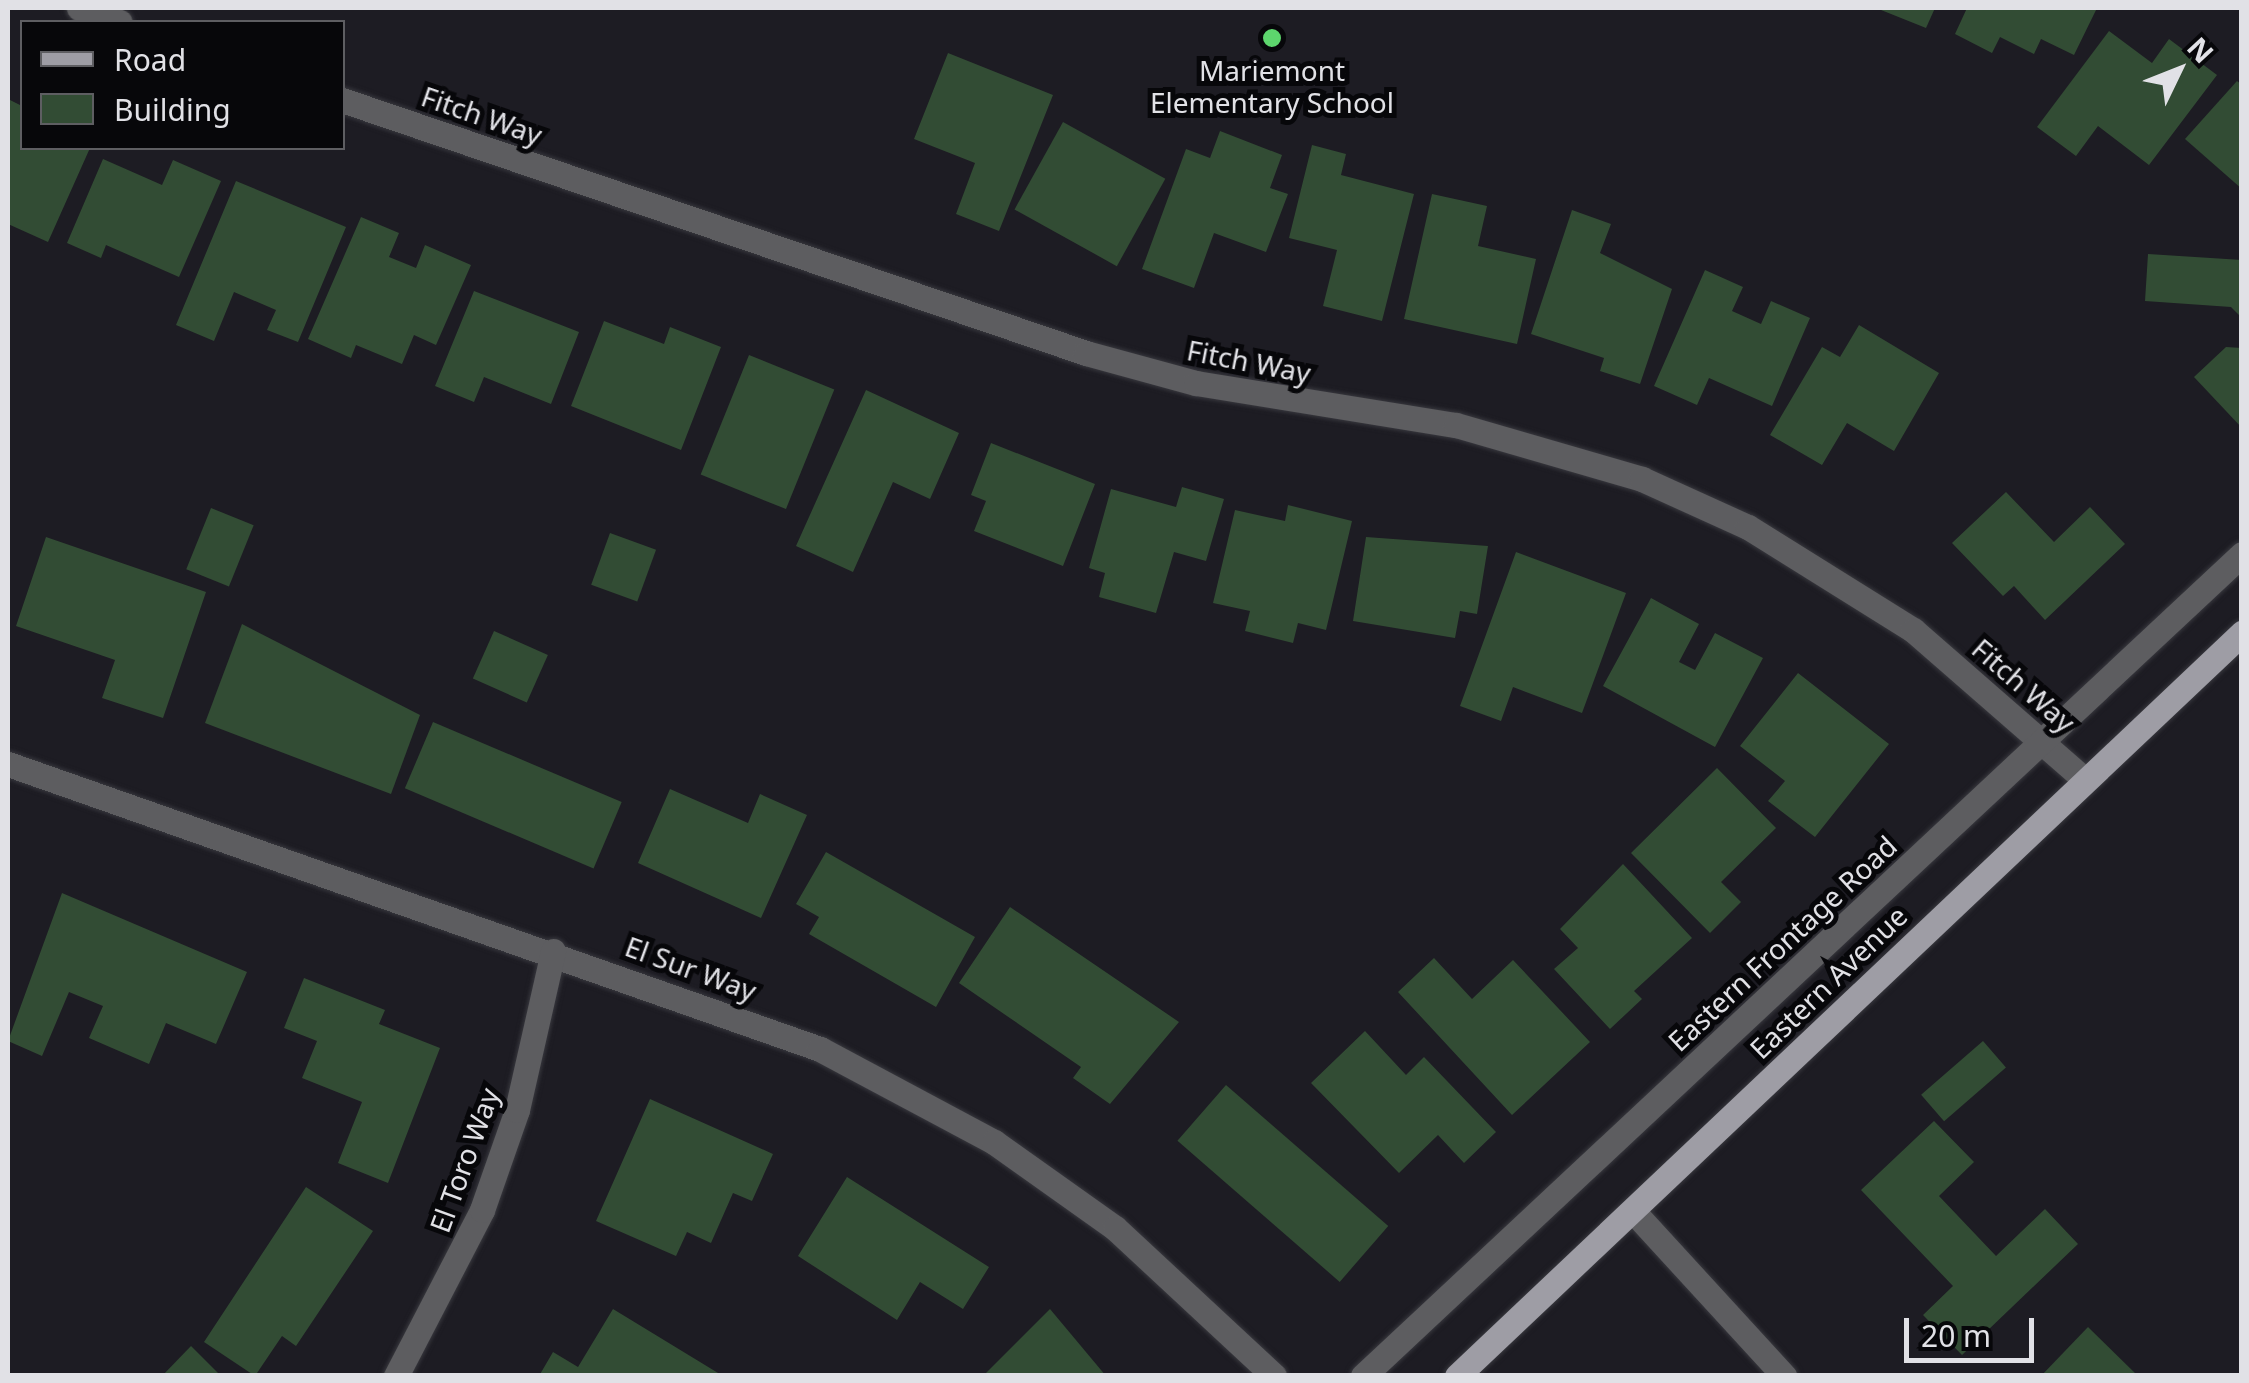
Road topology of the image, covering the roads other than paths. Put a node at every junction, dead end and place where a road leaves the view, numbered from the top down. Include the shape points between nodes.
1 (78, 8) edge
2 (114, 20) edge
3 (345, 101) edge
4 (2242, 554) edge
5 (2242, 633) edge
6 (2043, 740) junction
7 (8, 764) edge
8 (2084, 779) junction
9 (553, 951) junction
10 (1633, 1212) junction
11 (396, 1376) edge
12 (1274, 1376) edge
13 (1362, 1376) edge
14 (1457, 1376) edge
15 (1784, 1376) edge

1 - 2 street
3 - 6 street, Fitch Way via 1086,353 1196,382 1475,429 1642,479 1816,565 1913,630
4 - 6 street, Eastern Frontage Road
5 - 8 main road, Eastern Avenue
6 - 8 street, Fitch Way
6 - 13 street, Eastern Frontage Road
7 - 9 street, El Sur Way
8 - 10 main road, Eastern Avenue
9 - 11 street, El Toro Way via 517,1110 482,1210
9 - 12 street, El Sur Way via 820,1049 994,1142 1115,1228
10 - 14 main road, Eastern Avenue
10 - 15 street

